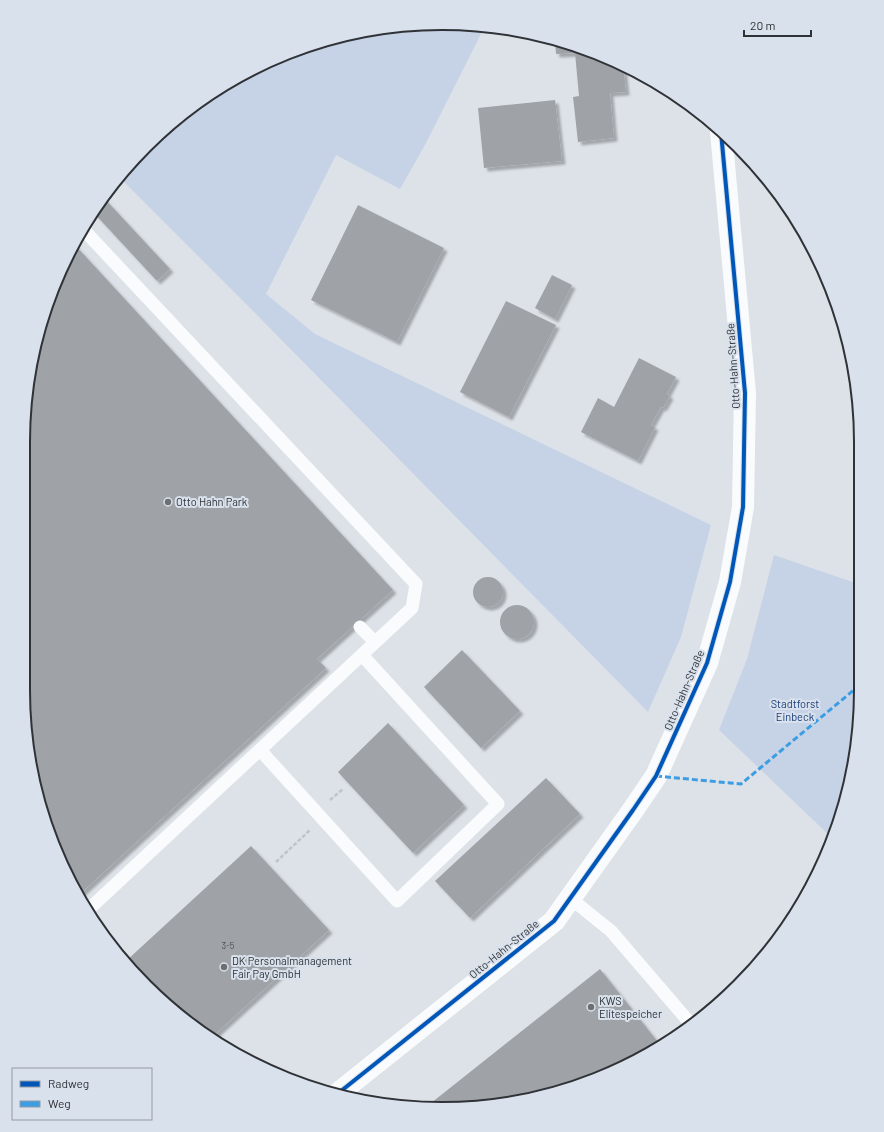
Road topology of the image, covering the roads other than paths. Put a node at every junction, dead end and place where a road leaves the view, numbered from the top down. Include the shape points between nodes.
1 (721, 139) edge
2 (87, 233) edge
3 (360, 626) dead end
4 (375, 642) junction
5 (362, 655) junction
6 (260, 750) junction
7 (570, 898) junction
8 (92, 907) edge
9 (688, 1021) edge
10 (343, 1090) edge

1 - 7 street, Otto-Hahn-Straße via 745,393 743,507 730,582 707,663 656,776
2 - 4 lane via 416,584 412,608
3 - 4 lane
4 - 5 lane
5 - 6 lane
5 - 6 lane via 498,804 403,896 397,901
6 - 8 lane
7 - 9 lane via 611,931
7 - 10 street, Otto-Hahn-Straße via 554,921

